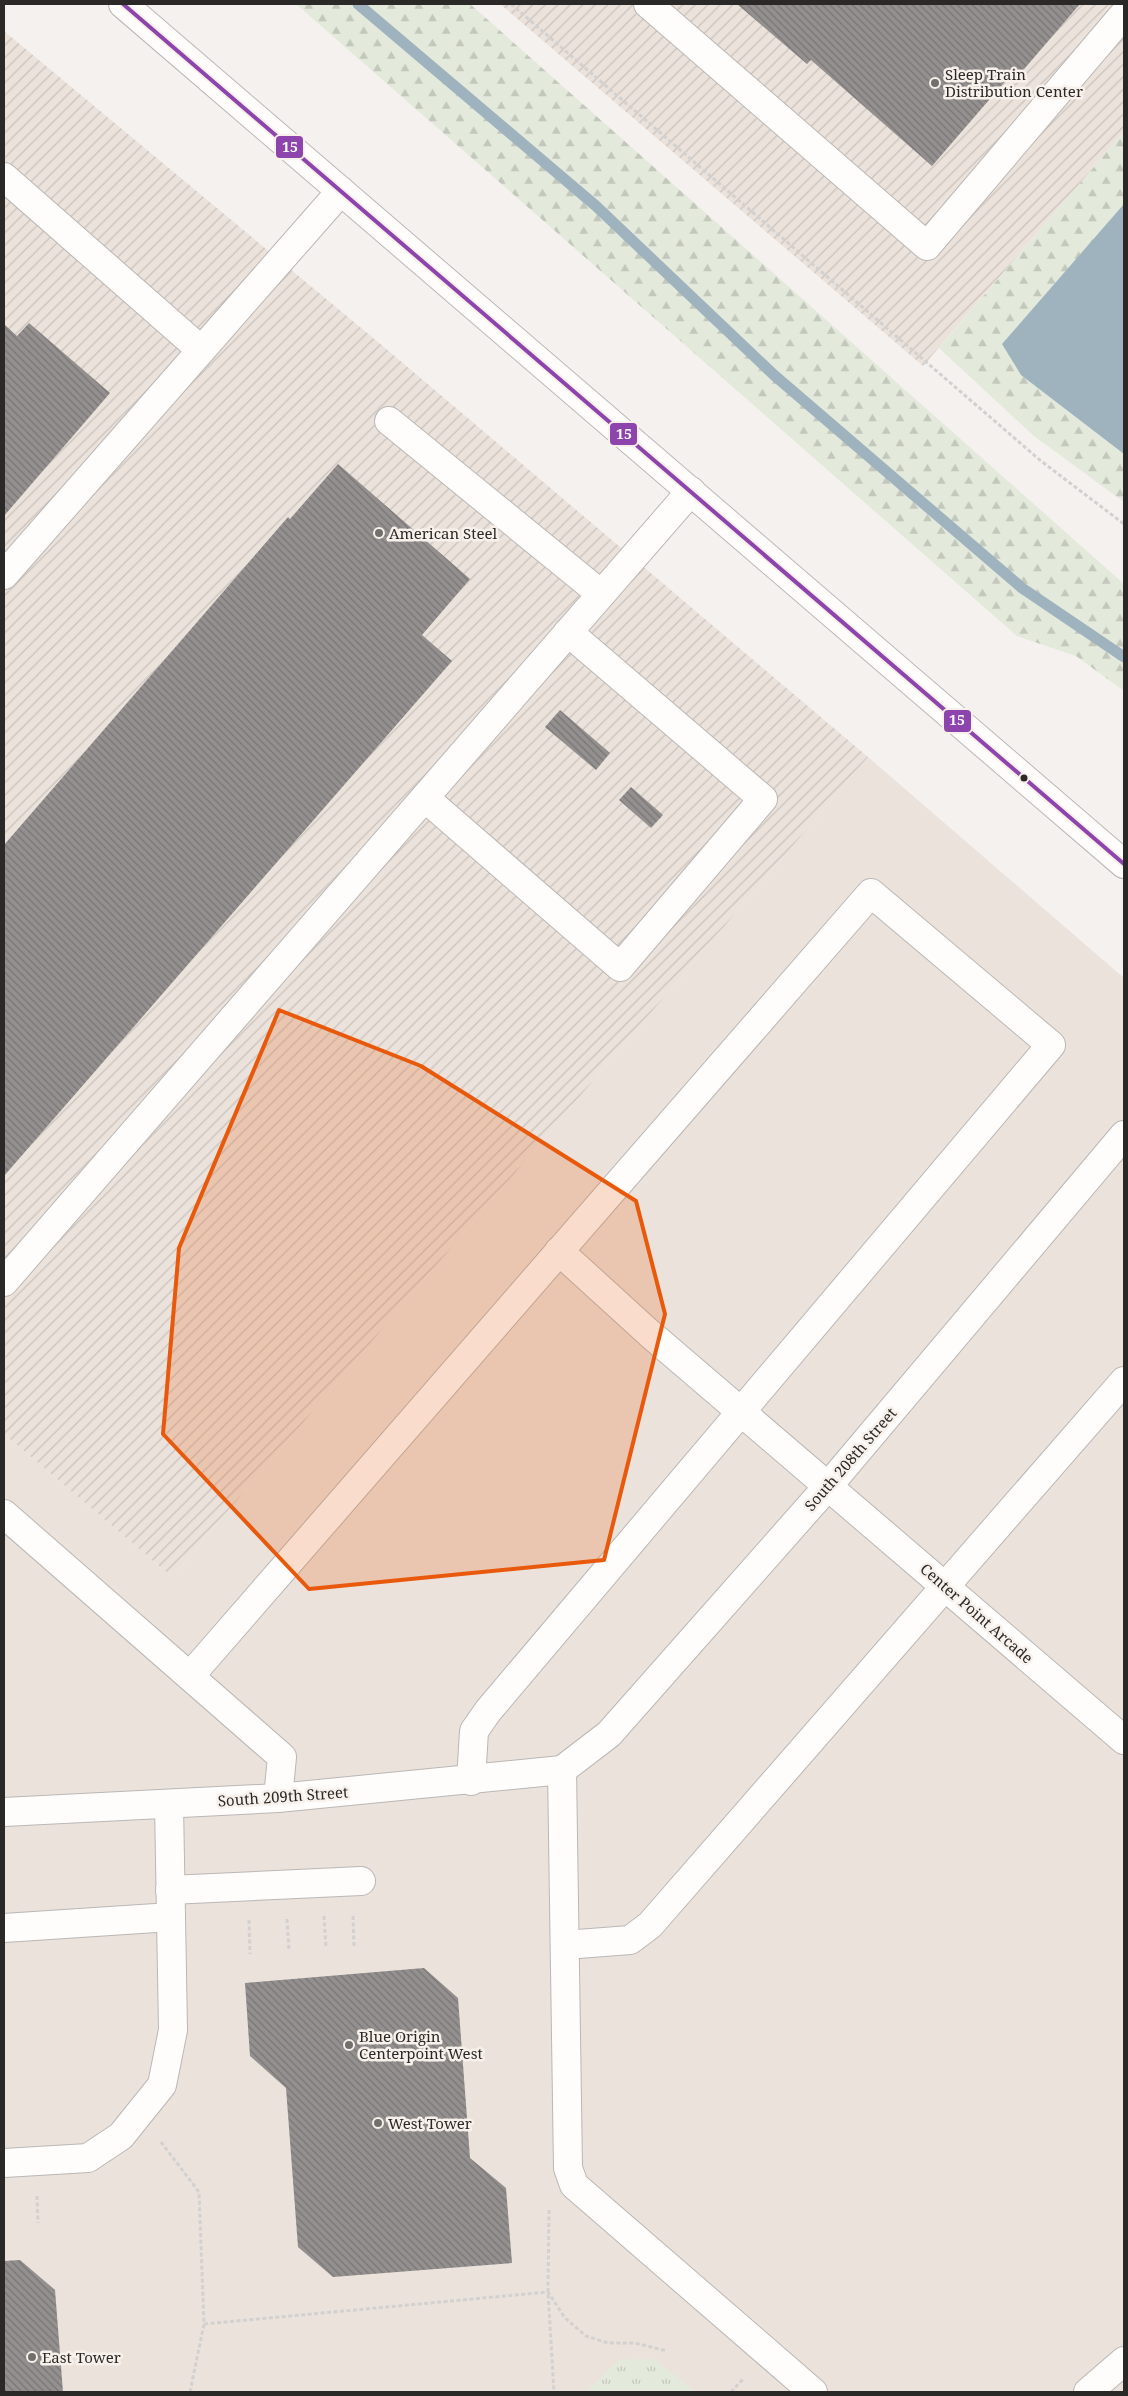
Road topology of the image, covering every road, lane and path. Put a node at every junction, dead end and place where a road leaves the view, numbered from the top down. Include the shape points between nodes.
1 (123, 4) edge
2 (511, 4) edge
3 (648, 4) edge
4 (1124, 14) edge
5 (4, 177) edge
6 (342, 191) junction
7 (201, 350) junction
8 (390, 421) dead end
9 (691, 490) junction
10 (1124, 524) edge
11 (4, 574) edge
12 (601, 594) junction
13 (568, 632) junction
14 (424, 798) junction
15 (1124, 864) edge
16 (1124, 1135) edge
17 (559, 1251) junction
18 (4, 1282) edge
19 (1124, 1381) edge
20 (741, 1411) junction
21 (829, 1485) junction
22 (4, 1514) edge
23 (946, 1586) junction
24 (190, 1676) junction
25 (1124, 1740) edge
26 (562, 1770) junction
27 (470, 1781) junction
28 (278, 1798) junction
29 (169, 1804) junction
30 (4, 1812) edge
31 (362, 1881) dead end
32 (170, 1890) junction
33 (324, 1910) dead end
34 (352, 1911) dead end
35 (287, 1914) dead end
36 (171, 1917) junction
37 (249, 1917) dead end
38 (4, 1928) edge
39 (564, 1945) junction
40 (354, 1946) dead end
41 (326, 1948) dead end
42 (289, 1951) dead end
43 (250, 1954) dead end
44 (139, 2113) junction
45 (4, 2163) edge
46 (37, 2195) dead end
47 (549, 2206) dead end
48 (38, 2223) dead end
49 (548, 2292) junction
50 (204, 2324) junction
51 (667, 2351) dead end
52 (1124, 2361) edge
53 (746, 2375) dead end
54 (190, 2392) edge
55 (554, 2392) edge
56 (731, 2392) edge
57 (813, 2392) edge
58 (1088, 2392) edge

1 - 6 street
2 - 10 path via 1041,461
3 - 4 street via 927,246
5 - 7 street
6 - 7 street
6 - 9 street
7 - 11 street
8 - 12 street
9 - 12 street
9 - 15 street
12 - 13 street
13 - 14 street
13 - 14 street via 764,798 620,967
14 - 18 street
16 - 21 street, South 208th Street
17 - 20 street, Center Point Arcade
17 - 20 street via 870,893 1051,1045
17 - 24 street
19 - 23 street
20 - 21 street, Center Point Arcade
20 - 27 street via 474,1730
21 - 23 street, Center Point Arcade
21 - 26 street, South 208th Street via 609,1734
22 - 24 street
23 - 25 street, Center Point Arcade
23 - 39 street via 650,1925 630,1940
24 - 28 street via 282,1757
26 - 27 street, South 209th Street
26 - 39 street
27 - 28 street, South 209th Street
28 - 29 street, South 209th Street
29 - 30 street, South 209th Street
29 - 32 street
31 - 32 street
32 - 36 street
33 - 41 path
34 - 40 path
35 - 42 path
36 - 38 street
36 - 44 street via 173,2030 162,2085
37 - 43 path
39 - 57 street via 568,2168 574,2185
44 - 45 street via 121,2136 88,2158
44 - 50 path via 199,2192
46 - 48 path
47 - 49 path
49 - 50 path
49 - 51 path via 565,2318 586,2336 608,2343 635,2343
49 - 55 path
50 - 54 path
52 - 58 street
53 - 56 path

